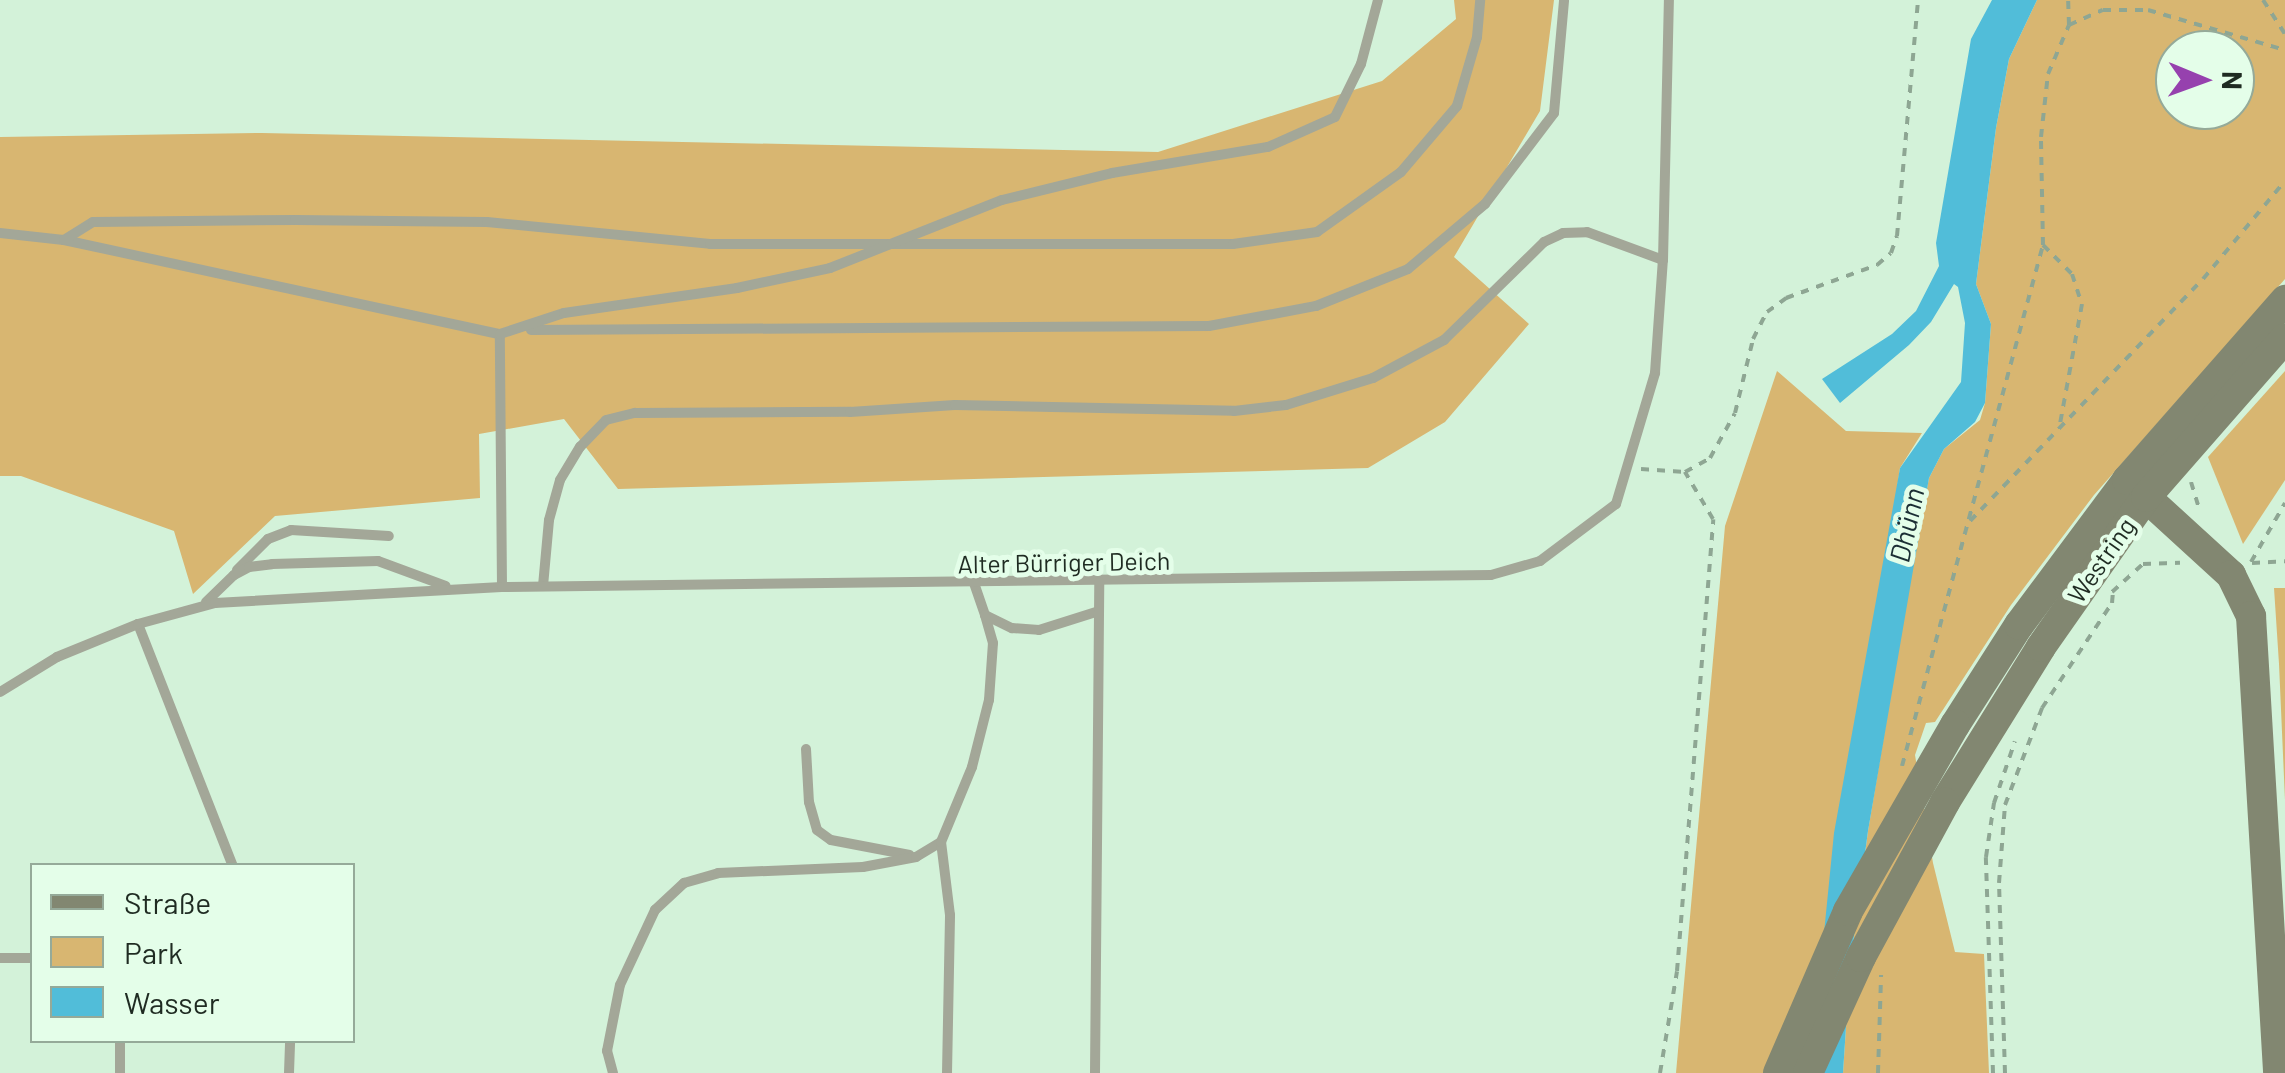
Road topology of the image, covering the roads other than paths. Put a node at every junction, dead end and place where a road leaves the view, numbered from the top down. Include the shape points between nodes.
1 (1378, 0) edge
2 (1480, 0) edge
3 (1564, 0) edge
4 (1669, 0) edge
5 (0, 233) edge
6 (64, 240) junction
7 (888, 242) junction
8 (1663, 260) junction
9 (2285, 300) edge
10 (521, 330) junction
11 (500, 334) junction
12 (2285, 338) edge
13 (2136, 489) junction
14 (390, 536) dead end
15 (234, 575) junction
16 (1100, 582) junction
17 (974, 584) junction
18 (544, 586) junction
19 (502, 587) junction
20 (451, 589) junction
21 (202, 606) junction
22 (1099, 611) junction
23 (985, 615) junction
24 (138, 624) junction
25 (0, 692) edge
26 (806, 749) dead end
27 (941, 842) junction
28 (916, 856) junction
29 (233, 863) edge
30 (0, 958) edge
31 (30, 958) edge
32 (120, 1043) edge
33 (290, 1043) edge
34 (120, 1073) edge
35 (289, 1073) edge
36 (614, 1073) edge
37 (947, 1073) edge
38 (1095, 1073) edge
39 (1778, 1073) edge
40 (1808, 1073) edge
41 (2278, 1073) edge

1 - 7 lane via 1361,64 1335,117 1268,147 1002,200
2 - 7 lane via 1457,106 1401,172 1317,232 1232,244
3 - 10 lane via 1554,113 1485,204 1408,269 1316,306 1209,326
4 - 8 lane, Alter Bürriger Deich
5 - 6 lane
6 - 7 lane via 93,222 295,220 487,222 710,244
6 - 11 lane
7 - 10 lane via 830,268 564,313
8 - 16 lane, Alter Bürriger Deich via 1655,373 1616,504 1540,562 1491,575
8 - 18 lane via 1587,232 1564,233 1544,242 1444,340 1373,378 1286,405 1234,411 955,405 635,413 606,420 560,480
9 - 13 main road
10 - 11 lane
11 - 19 lane
12 - 13 main road, Westring
13 - 39 main road, bridge via 2019,625 1955,725 1848,911
13 - 40 main road, Westring, bridge via 1946,802 1861,957
13 - 41 main road via 2234,565 2246,598
14 - 15 lane via 291,530 258,546
15 - 20 lane via 249,566 358,558
15 - 21 lane
16 - 17 lane, Alter Bürriger Deich
16 - 22 lane
17 - 18 lane, Alter Bürriger Deich
17 - 23 lane
18 - 19 lane, Alter Bürriger Deich
19 - 20 lane, Alter Bürriger Deich
20 - 21 lane, Alter Bürriger Deich
21 - 24 lane, Alter Bürriger Deich
22 - 23 lane via 1039,630 1012,628
22 - 38 lane
23 - 27 lane via 994,643 989,700 972,767
24 - 25 lane, Alter Bürriger Deich via 57,657
24 - 29 lane
26 - 28 lane via 817,830 832,840
27 - 28 lane
27 - 37 lane via 950,915
28 - 36 lane via 864,867 718,874 684,883 656,910 620,985 608,1051
30 - 31 lane
32 - 34 lane
33 - 35 lane

